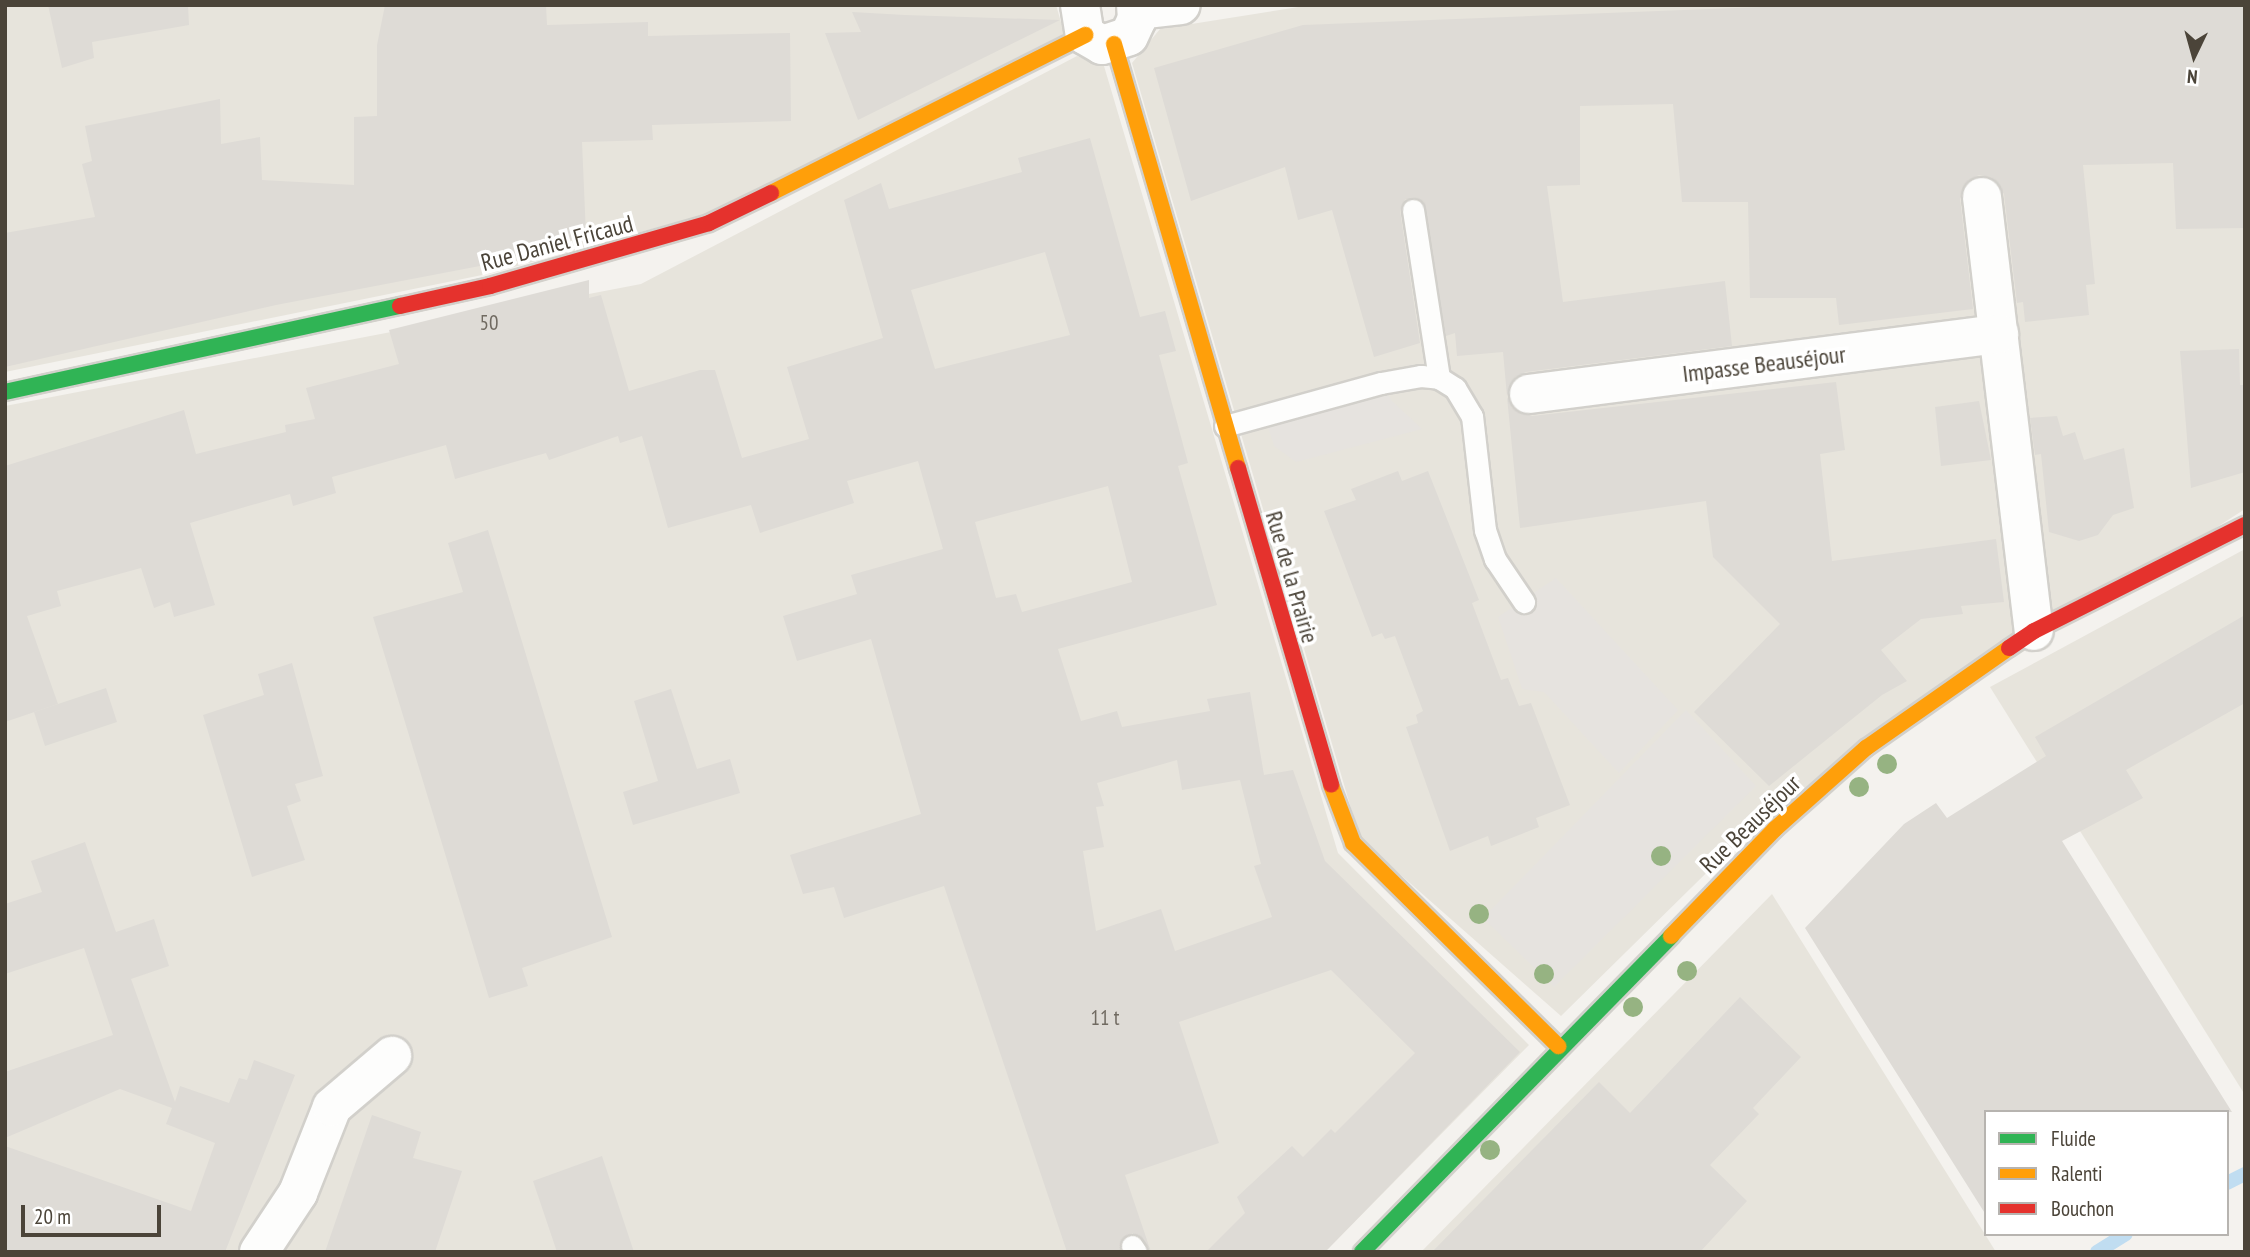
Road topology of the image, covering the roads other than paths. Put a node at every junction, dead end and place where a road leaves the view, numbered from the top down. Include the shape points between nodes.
1 (1181, 5) edge
2 (1136, 8) edge
3 (1093, 28) edge
4 (1982, 197) dead end
5 (1413, 210) dead end
6 (1998, 334) junction
7 (1439, 378) junction
8 (5, 392) edge
9 (1529, 394) dead end
10 (1224, 426) junction
11 (2245, 525) edge
12 (1524, 603) dead end
13 (2034, 631) junction
14 (1558, 1046) junction
15 (392, 1056) dead end
16 (259, 1252) edge
17 (1362, 1252) edge

1 - 2 street
2 - 3 street via 1135,28
3 - 8 street, Rue Daniel Fricaud via 1024,69 709,223 490,286
3 - 10 street, Rue de la Prairie
4 - 6 street
5 - 7 lane
6 - 9 street, Impasse Beauséjour
6 - 13 street
7 - 10 lane via 1420,376 1381,383
7 - 12 lane via 1455,388 1472,415 1485,530 1495,559
10 - 14 street, Rue de la Prairie via 1327,782 1353,843
11 - 13 street, Rue Beauséjour
13 - 14 street, Rue Beauséjour via 1867,748 1775,829
14 - 17 street, Rue Beauséjour
15 - 16 street via 332,1107 298,1193

